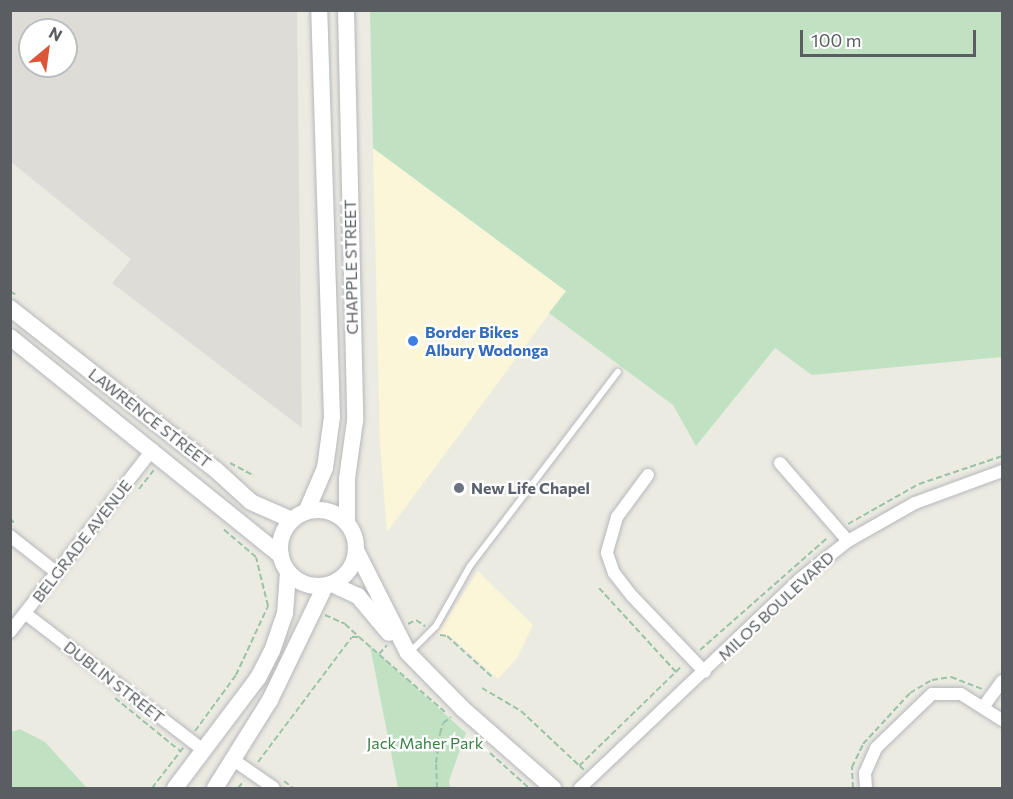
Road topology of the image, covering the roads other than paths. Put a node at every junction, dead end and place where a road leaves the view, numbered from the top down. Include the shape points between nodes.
1 (319, 10) edge
2 (346, 10) edge
3 (10, 308) edge
4 (10, 337) edge
5 (618, 372) dead end
6 (166, 431) junction
7 (148, 455) junction
8 (780, 463) dead end
9 (1002, 471) edge
10 (648, 475) dead end
11 (299, 515) junction
12 (347, 523) junction
13 (10, 536) edge
14 (848, 541) junction
15 (357, 552) junction
16 (281, 556) junction
17 (288, 572) junction
18 (57, 573) junction
19 (328, 585) junction
20 (26, 614) junction
21 (10, 632) edge
22 (401, 643) junction
23 (705, 672) junction
24 (1002, 681) edge
25 (984, 706) junction
26 (1002, 720) edge
27 (202, 750) junction
28 (235, 761) junction
29 (174, 789) edge
30 (215, 789) edge
31 (273, 789) edge
32 (553, 789) edge
33 (580, 789) edge
34 (866, 789) edge

1 - 11 street, CHAPPLE STREET via 332,417 325,468
2 - 12 street, CHAPPLE STREET via 355,421 347,479
3 - 6 street, LAWRENCE STREET
4 - 7 street, LAWRENCE STREET
5 - 22 lane via 470,566 432,631
6 - 7 street
6 - 11 street, LAWRENCE STREET via 261,509
7 - 16 street, LAWRENCE STREET
7 - 18 street, BELGRADE AVENUE
8 - 14 street
9 - 14 street, MILOS BOULEVARD via 915,503
10 - 23 street via 617,517 606,553 614,573 632,596
11 - 12 street via 326,511
11 - 16 street via 282,536
12 - 15 street via 353,531
13 - 18 street
14 - 23 street, MILOS BOULEVARD via 800,579
15 - 19 street via 347,574
15 - 22 street
16 - 17 street
17 - 19 street via 305,584
17 - 27 street via 285,614 272,651 258,678
18 - 20 street, BELGRADE AVENUE
19 - 22 street via 358,596
19 - 28 street
20 - 21 street, BELGRADE AVENUE
20 - 27 street, DUBLIN STREET
22 - 32 street via 463,709
23 - 33 street, MILOS BOULEVARD
24 - 25 street
25 - 26 street
25 - 34 street via 952,692 924,699 876,748 865,773
27 - 29 street
28 - 30 street
28 - 31 street

